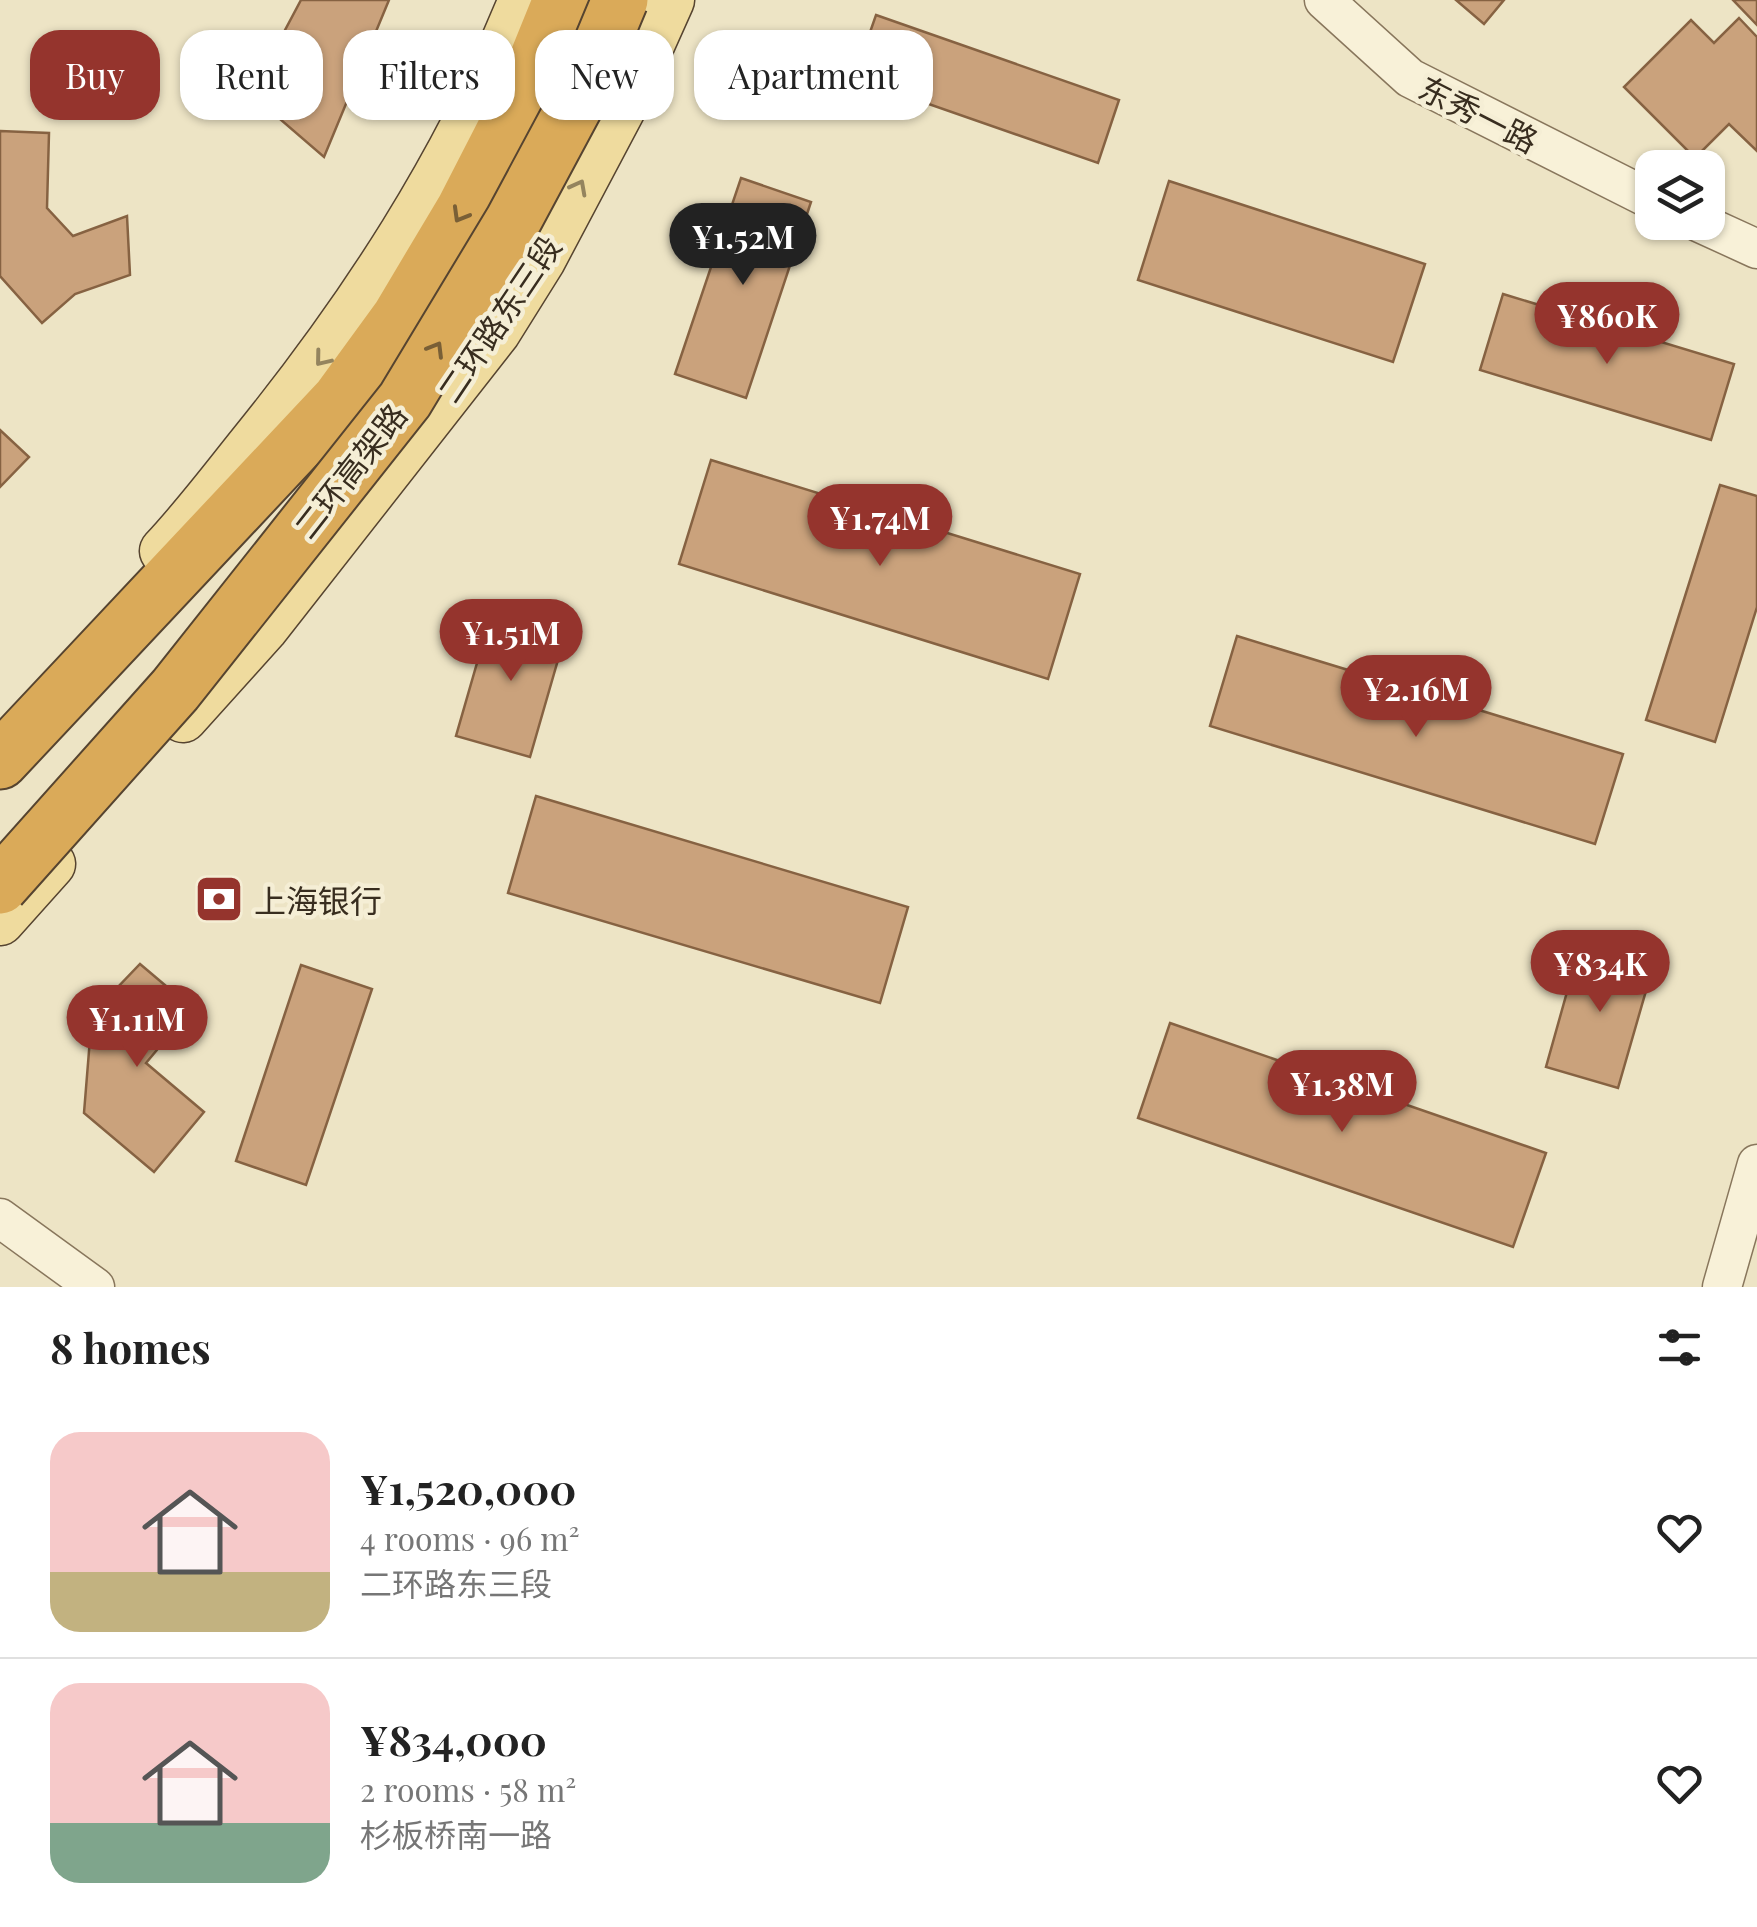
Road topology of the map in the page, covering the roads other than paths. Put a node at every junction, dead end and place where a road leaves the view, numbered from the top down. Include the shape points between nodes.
1 (523, 0) edge
2 (561, 0) edge
3 (620, 0) edge
4 (670, 0) edge
5 (1324, 0) edge
6 (1635, 191) edge
7 (1725, 234) edge
8 (1757, 248) edge
9 (0, 728) edge
10 (0, 762) edge
11 (0, 886) edge
12 (0, 921) edge
13 (1757, 1164) edge
14 (0, 1218) edge
15 (95, 1287) edge
16 (1722, 1287) edge

1 -> 9 main road via 496,68 429,195 332,346 174,541
2 -> 10 highway, 二环高架路 via 522,96 464,209 399,318 340,399
11 -> 3 highway, 二环高架路, bridge via 176,690 405,400 521,206 580,96
12 -> 4 main road, 二环路东三段 via 264,628 496,332 623,105
5 - 6 street, 东秀一路 via 1410,78
7 - 8 street
13 - 16 street
14 - 15 street

